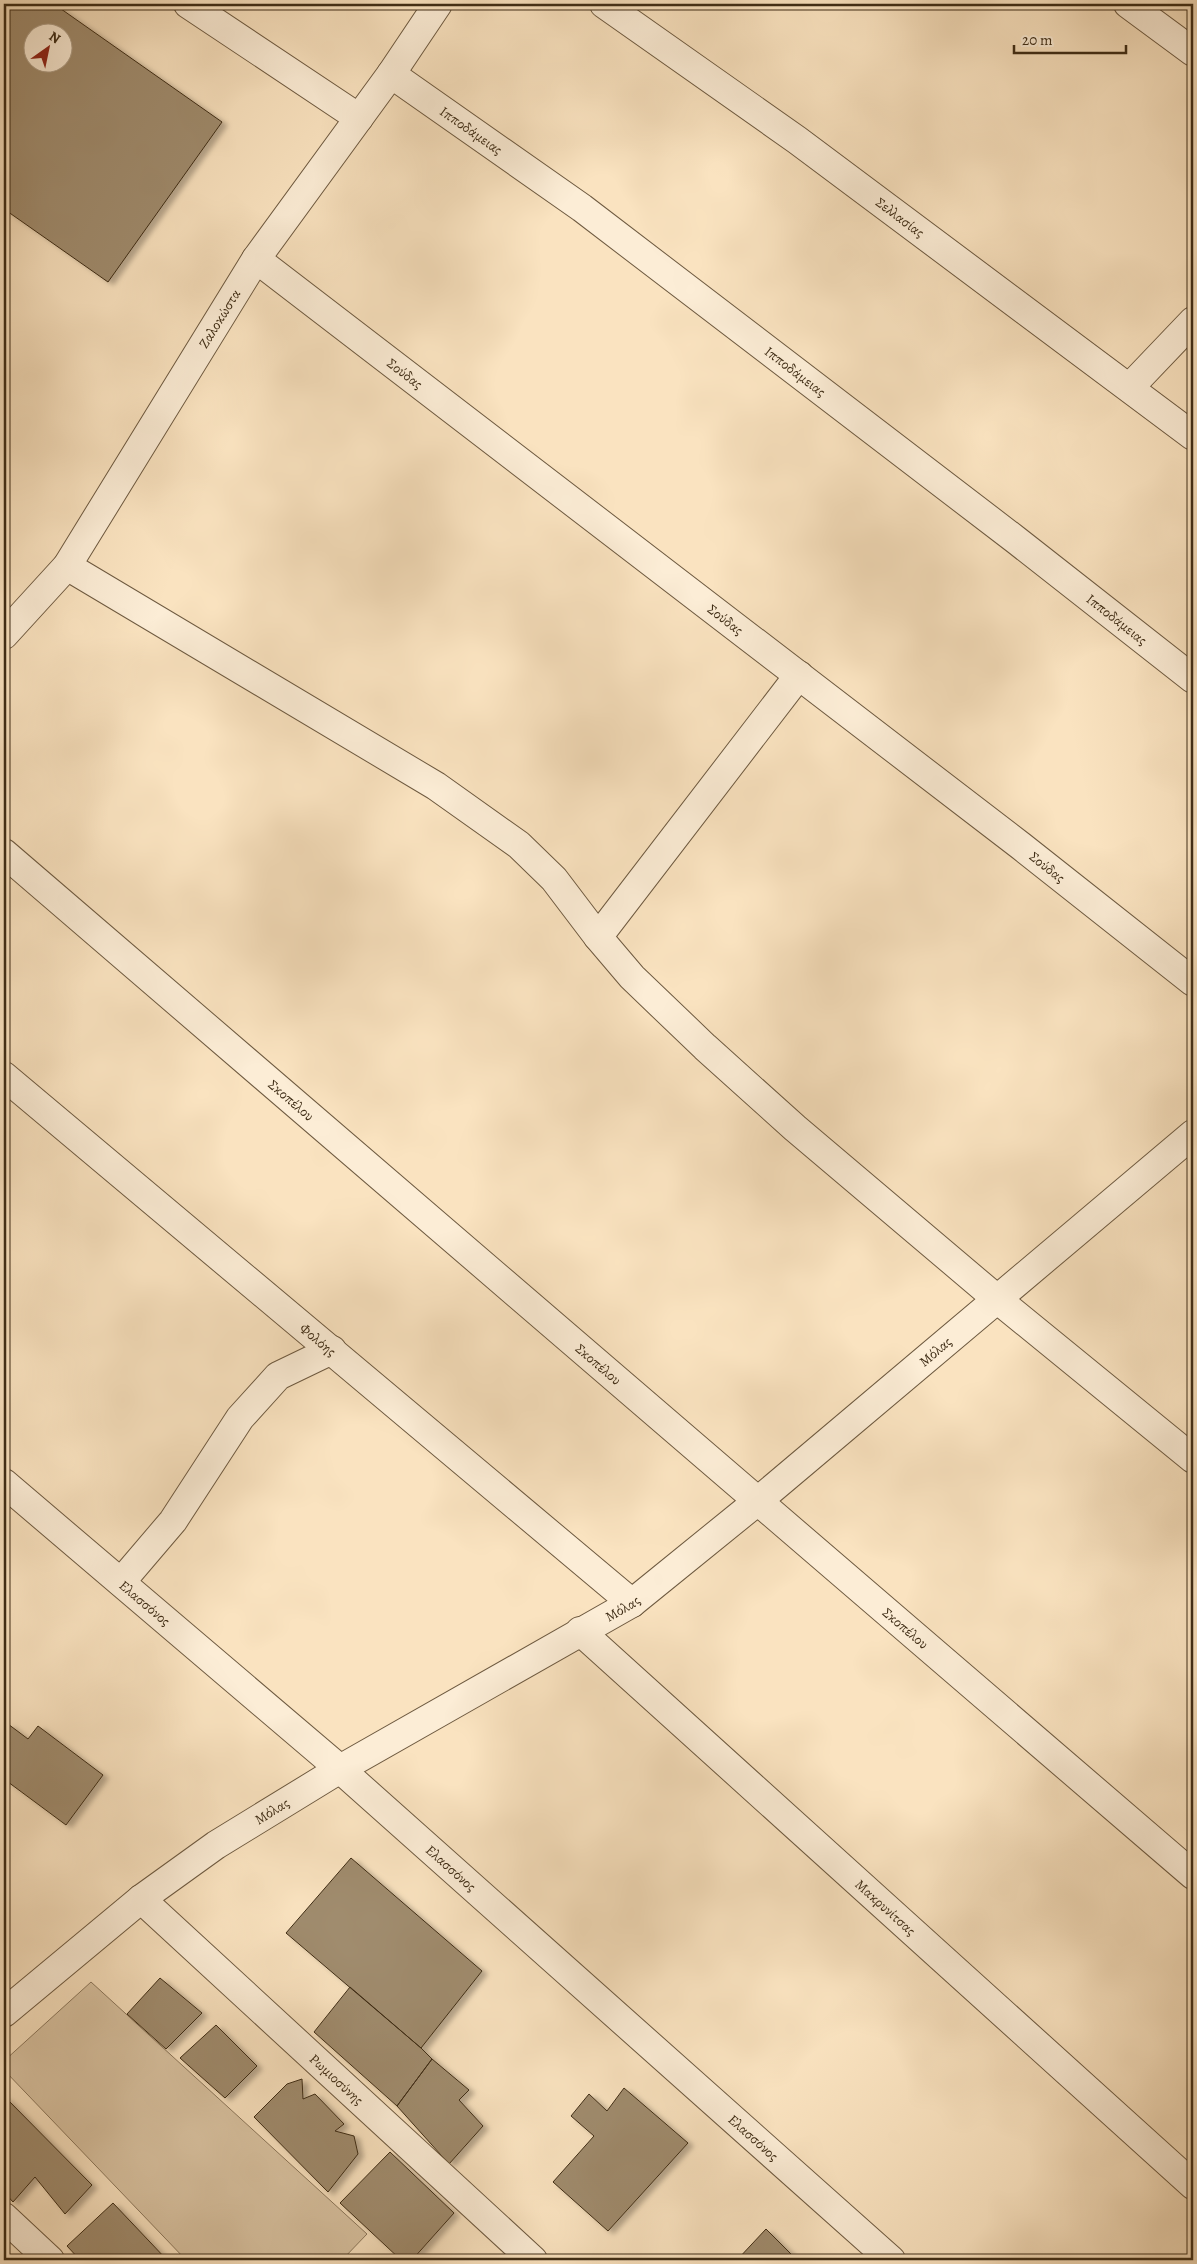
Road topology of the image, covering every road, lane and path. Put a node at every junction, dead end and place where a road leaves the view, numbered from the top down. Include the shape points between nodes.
1 (188, 4) edge
2 (438, 4) edge
3 (604, 4) edge
4 (1129, 4) edge
5 (1193, 52) edge
6 (392, 74) junction
7 (359, 118) junction
8 (256, 259) junction
9 (1193, 321) edge
10 (1130, 387) junction
11 (1193, 436) edge
12 (67, 566) junction
13 (4, 635) edge
14 (799, 675) junction
15 (1193, 679) edge
16 (4, 853) edge
17 (598, 937) junction
18 (1193, 982) edge
19 (4, 1076) edge
20 (1193, 1134) edge
21 (997, 1299) junction
22 (332, 1350) junction
23 (1193, 1458) edge
24 (4, 1483) edge
25 (759, 1500) junction
26 (121, 1582) junction
27 (632, 1603) junction
28 (580, 1631) junction
29 (340, 1768) junction
30 (1193, 1875) edge
31 (141, 1899) junction
32 (4, 2014) edge
33 (1193, 2185) edge
34 (4, 2217) edge
35 (50, 2260) edge
36 (533, 2260) edge
37 (891, 2260) edge

1 - 7 street
2 - 6 street, Ζαλοκώστα
3 - 10 street, Σελλασίας via 797,140
4 - 5 street
6 - 7 street, Ζαλοκώστα
6 - 15 street, Ιπποδάμειας via 582,208
7 - 8 street, Ζαλοκώστα
8 - 12 street, Ζαλοκώστα
8 - 14 street, Σούδας
9 - 10 street
10 - 11 street, Σελλασίας
12 - 13 street, Ζαλοκώστα
12 - 17 street via 436,786 488,822 519,845 554,879
14 - 17 street
14 - 18 street, Σούδας
16 - 25 street, Σκοπέλου
17 - 21 street via 632,976 712,1053 795,1128
19 - 22 street, Φολόης
20 - 21 street, Μόλας
21 - 23 street
21 - 25 street, Μόλας
22 - 26 street via 278,1376 240,1418 173,1521
22 - 27 street, Φολόης
24 - 26 street, Ελασσόνος
25 - 27 street, Μόλας
25 - 30 street, Σκοπέλου
26 - 29 street, Ελασσόνος
27 - 28 street, Μόλας
28 - 29 street, Μόλας
28 - 33 street, Μακρυνίτσας
29 - 31 street, Μόλας via 216,1845
29 - 37 street, Ελασσόνος
31 - 32 street, Μόλας
31 - 36 street, Ρωμιοσύνης
34 - 35 street

